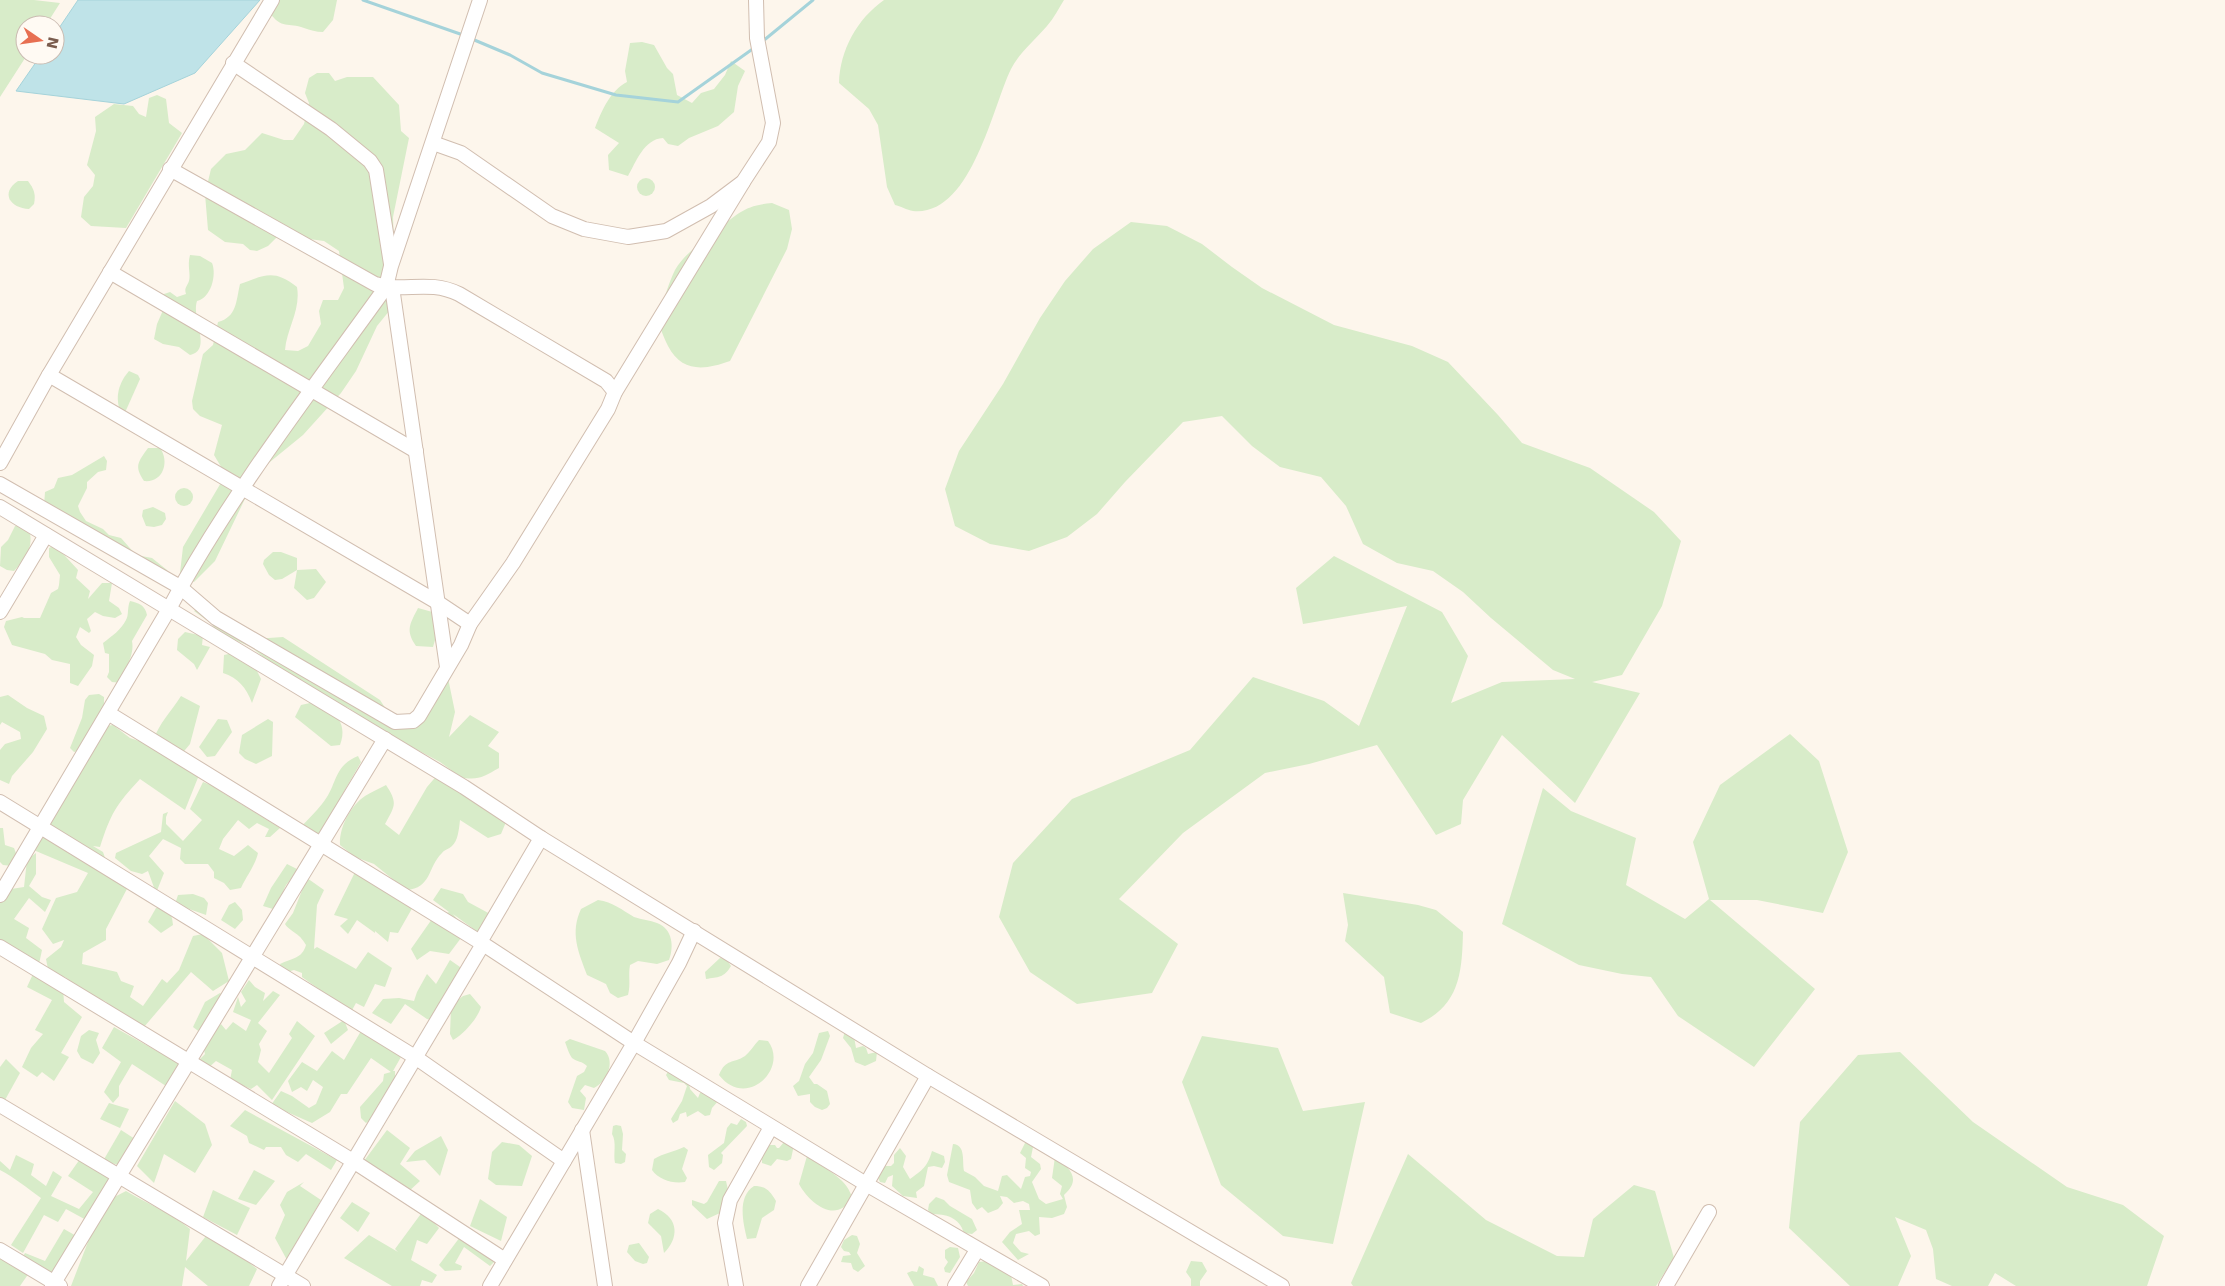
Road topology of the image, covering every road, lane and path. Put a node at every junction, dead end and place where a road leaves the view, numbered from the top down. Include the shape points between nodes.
1 (272, 0) edge
2 (480, 0) edge
3 (756, 0) edge
4 (233, 64) junction
5 (433, 143) junction
6 (170, 169) junction
7 (743, 182) junction
8 (391, 266) junction
9 (110, 272) junction
10 (389, 287) junction
11 (48, 375) junction
12 (313, 389) junction
13 (615, 392) junction
14 (416, 451) junction
15 (0, 464) edge
16 (0, 484) edge
17 (243, 489) junction
18 (0, 507) edge
19 (46, 535) junction
20 (180, 587) junction
21 (437, 602) junction
22 (169, 610) junction
23 (0, 612) edge
24 (470, 624) junction
25 (447, 667) junction
26 (108, 714) junction
27 (385, 739) junction
28 (0, 802) edge
29 (41, 827) junction
30 (541, 838) junction
31 (321, 844) junction
32 (0, 895) edge
33 (694, 931) junction
34 (481, 943) junction
35 (0, 946) edge
36 (253, 957) junction
37 (634, 1043) junction
38 (415, 1057) junction
39 (189, 1062) junction
40 (928, 1076) junction
41 (0, 1106) edge
42 (771, 1127) junction
43 (582, 1130) junction
44 (353, 1161) junction
45 (564, 1162) junction
46 (119, 1177) junction
47 (866, 1184) junction
48 (1709, 1212) dead end
49 (0, 1250) edge
50 (977, 1250) junction
51 (505, 1260) junction
52 (282, 1281) edge
53 (56, 1285) edge
54 (1279, 1285) edge
55 (303, 1286) edge
56 (490, 1286) edge
57 (605, 1286) edge
58 (736, 1286) edge
59 (808, 1286) edge
60 (955, 1286) edge
61 (1042, 1286) edge
62 (1666, 1286) edge

1 - 4 street
2 - 5 street
3 - 7 street via 758,44 774,129
4 - 6 street
4 - 8 street via 330,129 370,162 376,170
5 - 7 street via 460,152 552,216 584,228 628,237 666,231 711,206
5 - 8 street
6 - 9 street
6 - 10 street via 375,284
7 - 13 street
8 - 10 street
9 - 11 street
9 - 12 street
10 - 12 street
10 - 13 street via 432,285 447,288 606,381
10 - 14 street
11 - 15 street
11 - 17 street
12 - 14 street
12 - 17 street
13 - 24 street via 608,409 513,563
14 - 21 street
16 - 20 street
17 - 20 street
17 - 21 street
18 - 19 street
19 - 22 street
19 - 23 street
20 - 22 street
20 - 25 street via 216,618 396,722 413,721 419,716
21 - 24 street
21 - 25 street
22 - 26 street
22 - 27 street
24 - 25 street
26 - 29 street
26 - 31 street
27 - 30 street
27 - 31 street
28 - 29 street
29 - 32 street
29 - 36 street
30 - 33 street
30 - 34 street
31 - 34 street
31 - 36 street
33 - 37 street
33 - 40 street
34 - 37 street
34 - 38 street
35 - 39 street
36 - 38 street
36 - 39 street
37 - 42 street
37 - 43 street
38 - 44 street
38 - 45 street
39 - 44 street
39 - 46 street
40 - 47 street
40 - 54 street
41 - 46 street
42 - 47 street
42 - 58 street via 730,1200 725,1223
43 - 45 street
43 - 57 street
44 - 51 street
44 - 52 street
45 - 51 street
46 - 52 street
46 - 53 street
47 - 50 street
47 - 59 street
48 - 62 street
49 - 53 street
50 - 60 street
50 - 61 street
51 - 56 street
52 - 55 street

